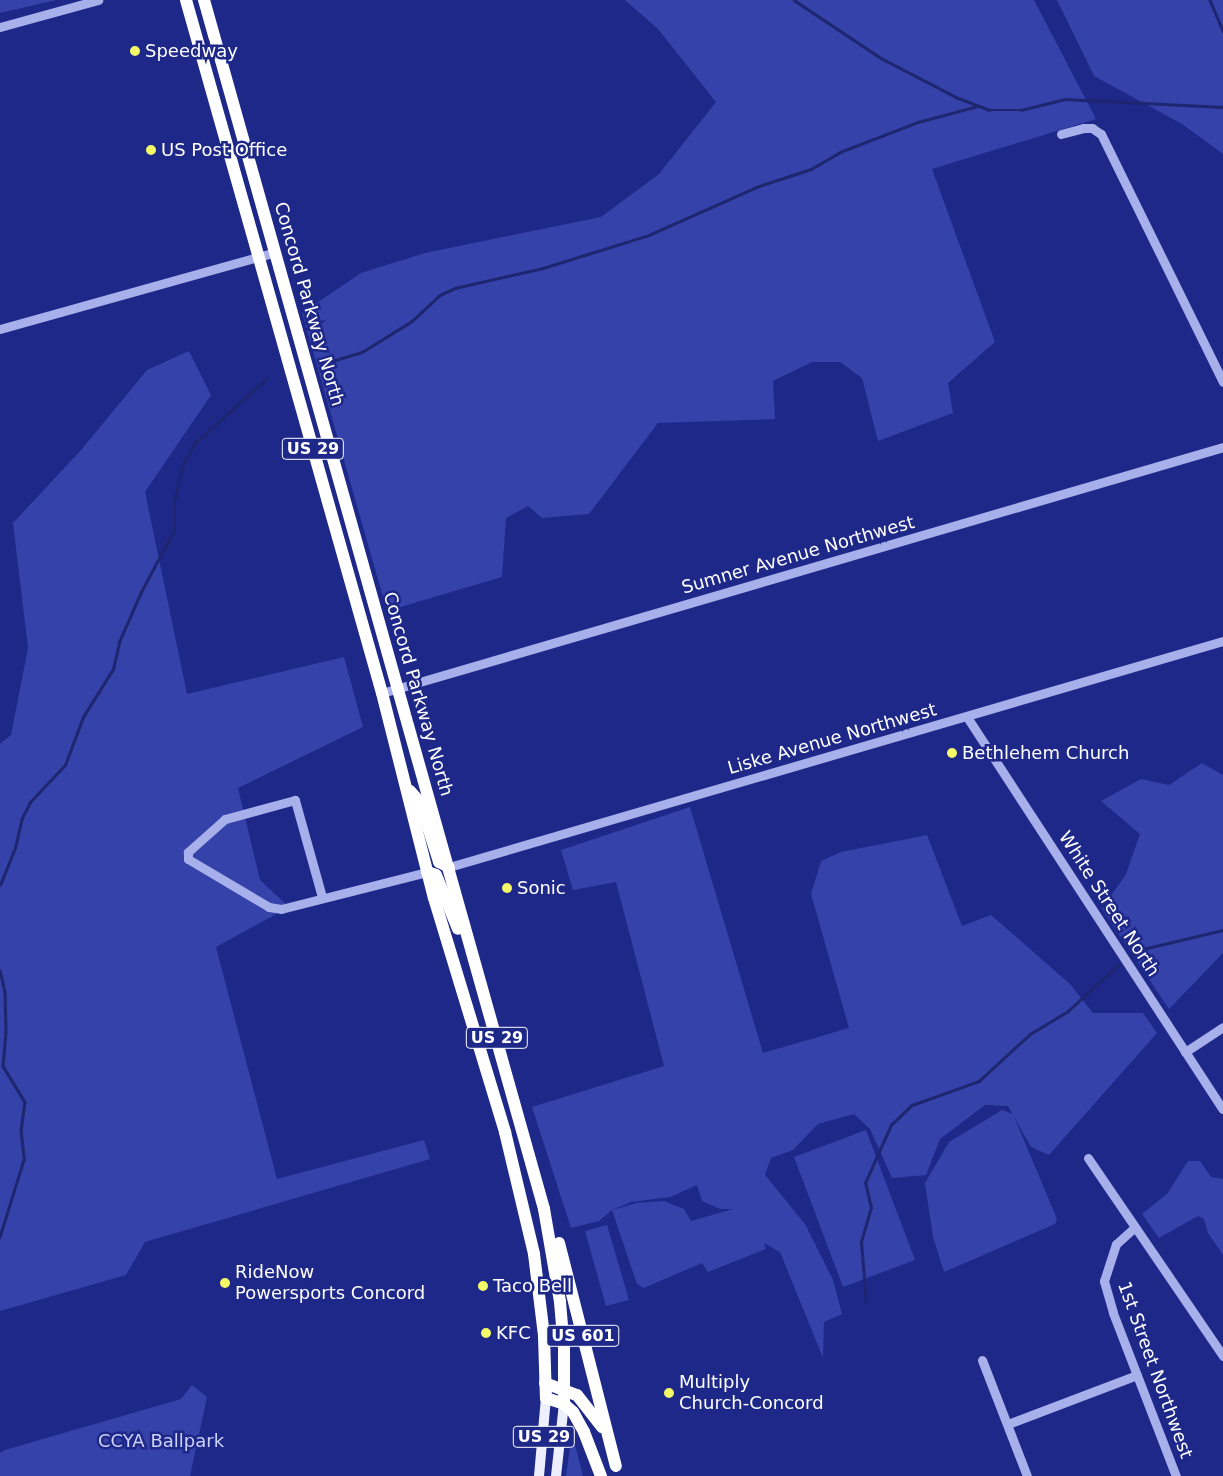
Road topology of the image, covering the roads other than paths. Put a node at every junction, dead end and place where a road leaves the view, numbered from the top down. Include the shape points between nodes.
1 (98, 0) edge
2 (186, 0) edge
3 (204, 0) edge
4 (0, 27) edge
5 (1061, 134) dead end
6 (275, 252) junction
7 (258, 256) junction
8 (0, 329) edge
9 (1223, 382) edge
10 (1223, 447) edge
11 (1223, 641) edge
12 (398, 688) junction
13 (382, 693) junction
14 (967, 717) junction
15 (407, 787) junction
16 (449, 868) junction
17 (427, 872) junction
18 (322, 897) junction
19 (486, 999) junction
20 (1223, 1027) edge
21 (1185, 1052) junction
22 (509, 1081) junction
23 (491, 1086) junction
24 (1223, 1109) edge
25 (1088, 1158) dead end
26 (544, 1209) junction
27 (1135, 1227) junction
28 (1222, 1353) edge
29 (982, 1360) dead end
30 (1137, 1375) junction
31 (546, 1384) junction
32 (564, 1388) junction
33 (546, 1398) junction
34 (564, 1404) junction
35 (1008, 1424) junction
36 (618, 1471) edge
37 (539, 1476) edge
38 (556, 1476) edge
39 (601, 1476) edge
40 (1027, 1476) edge
41 (1176, 1476) edge

1 - 4 street
2 - 7 highway, Concord Parkway North / US 29
3 - 6 highway, Concord Parkway North / US 29
5 - 9 street via 1092,128 1101,134
6 - 7 street
6 - 12 highway, Concord Parkway North / US 29
7 - 8 street
7 - 13 highway, Concord Parkway North / US 29
10 - 12 street, Sumner Avenue Northwest
11 - 14 street, Liske Avenue Northwest
12 - 13 street, Sumner Avenue Northwest
12 - 16 highway, Concord Parkway North / US 29
13 - 15 highway, Concord Parkway North / US 29
14 - 16 street, Liske Avenue Northwest
14 - 21 street, White Street North
15 - 16 highway via 420,802 439,862
15 - 17 highway, Concord Parkway North / US 29
16 - 19 highway, Concord Parkway North / US 29
17 - 18 street
17 - 19 highway via 436,875 443,889 466,956
17 - 23 highway, Concord Parkway North / US 29
18 - 18 street via 295,800 225,818 188,852 188,859 269,907 280,909
19 - 22 highway, Concord Parkway North / US 29
20 - 21 street
21 - 24 street, White Street North
22 - 23 highway
22 - 26 highway, Concord Parkway North / US 29
23 - 31 highway, Concord Parkway North / US 29 via 534,1254
25 - 27 street
26 - 32 highway, Concord Parkway North / US 29 via 560,1302
26 - 36 highway, US 601 via 557,1237
27 - 28 street
27 - 30 street, 1st Street Northwest via 1116,1244 1104,1281
29 - 35 street
30 - 35 street
30 - 41 street, 1st Street Northwest
31 - 32 highway
31 - 33 highway, Concord Parkway North / US 29
32 - 34 highway, Concord Parkway North / US 29
32 - 36 highway via 577,1395 600,1422
33 - 34 highway
33 - 37 main road, US 29
34 - 38 main road, US 29
34 - 39 highway via 584,1432
35 - 40 street

